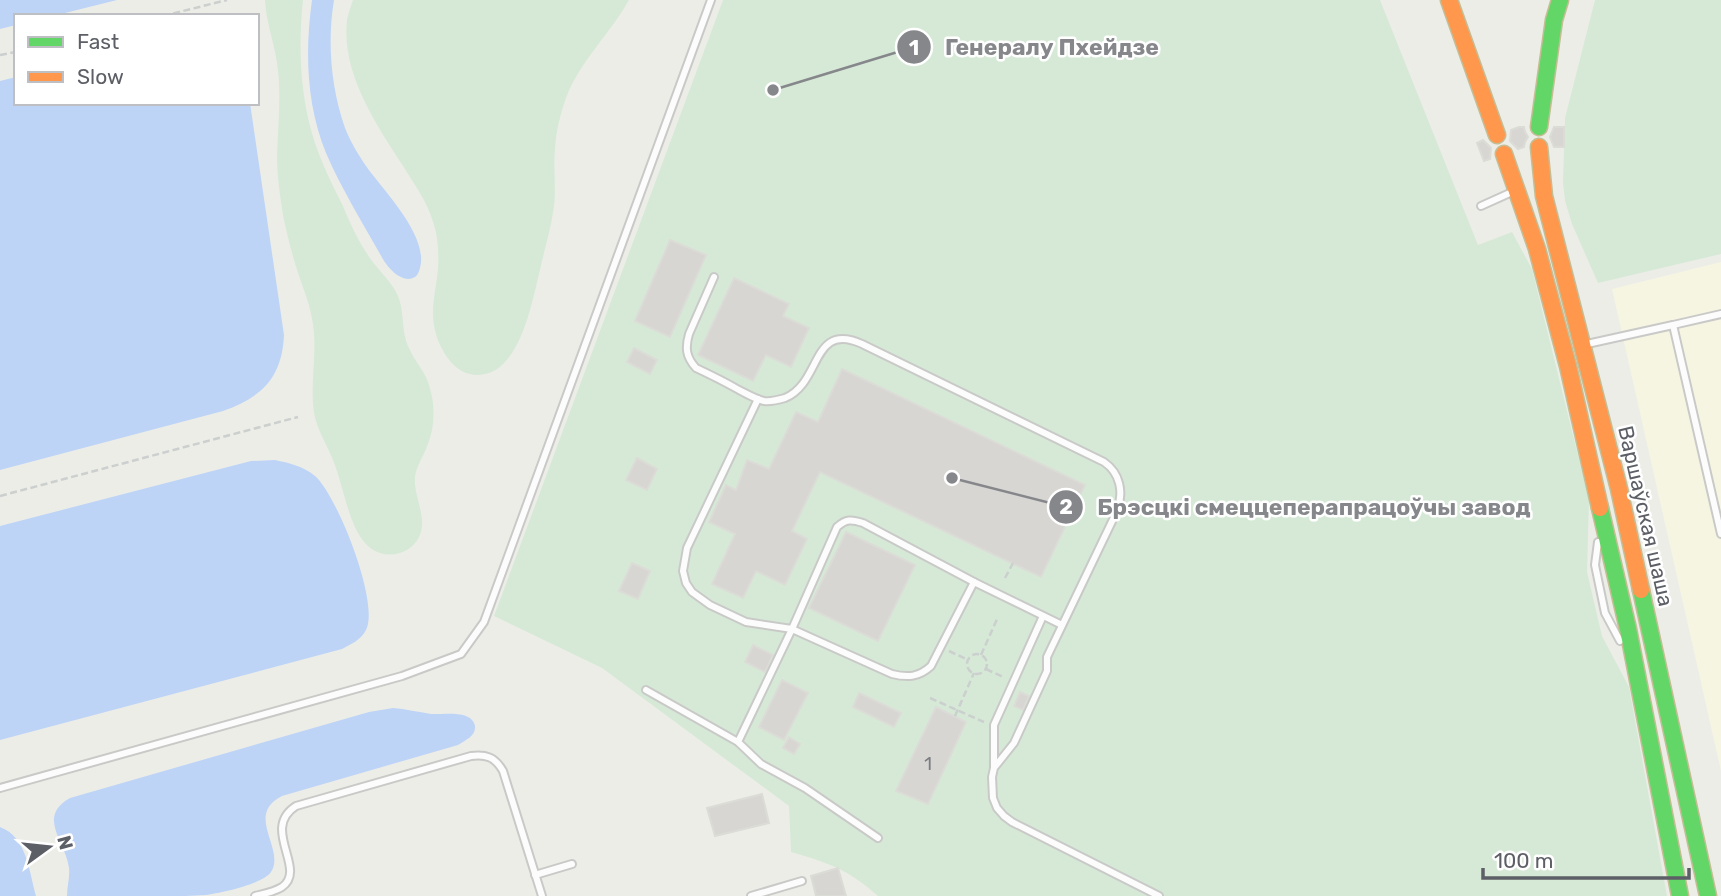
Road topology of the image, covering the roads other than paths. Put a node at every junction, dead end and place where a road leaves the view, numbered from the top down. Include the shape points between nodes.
1 (711, 0) edge
2 (1449, 0) edge
3 (1558, 0) edge
4 (1539, 127) dead end
5 (1497, 135) dead end
6 (1539, 147) dead end
7 (1504, 154) dead end
8 (1517, 190) junction
9 (1544, 196) junction
10 (1481, 206) dead end
11 (714, 277) dead end
12 (1721, 314) edge
13 (1673, 325) junction
14 (1583, 345) junction
15 (758, 399) junction
16 (1721, 534) edge
17 (974, 582) junction
18 (1044, 615) junction
19 (1062, 625) junction
20 (792, 629) junction
21 (646, 690) dead end
22 (738, 742) junction
23 (994, 768) junction
24 (0, 788) edge
25 (878, 838) dead end
26 (572, 864) dead end
27 (535, 875) junction
28 (802, 881) dead end
29 (1706, 888) edge
30 (1679, 891) edge
31 (255, 896) edge
32 (542, 896) edge
33 (751, 896) edge
34 (1159, 896) edge

1 - 24 lane via 484,622 461,654 402,676
2 - 5 highway
3 - 4 highway
6 - 9 highway, Варшаўская шаша
7 - 8 highway, Варшаўская шаша
8 - 9 lane
8 - 10 lane
8 - 30 highway, Варшаўская шаша via 1569,366 1637,673
9 - 14 highway, Варшаўская шаша
11 - 15 lane via 689,334 690,361
12 - 13 lane
13 - 14 lane
13 - 16 lane
14 - 29 highway, Варшаўская шаша
15 - 19 lane via 774,401 792,394 806,380 823,347 846,338 1110,466 1118,479 1120,503
15 - 20 lane via 687,548 683,571 692,592 710,605 746,622
17 - 18 lane
17 - 20 lane via 931,666 914,676 892,674
17 - 20 lane via 863,523 845,520 837,527
18 - 19 lane
18 - 23 lane via 994,725
19 - 23 lane via 1014,743
20 - 22 lane
21 - 22 lane
22 - 25 lane via 761,764
23 - 34 lane via 993,798 1004,816
26 - 27 lane
27 - 31 lane via 503,771 498,762 482,754 296,806 284,816 281,826 290,868 287,882
27 - 32 lane
28 - 33 lane
29 - 30 highway

